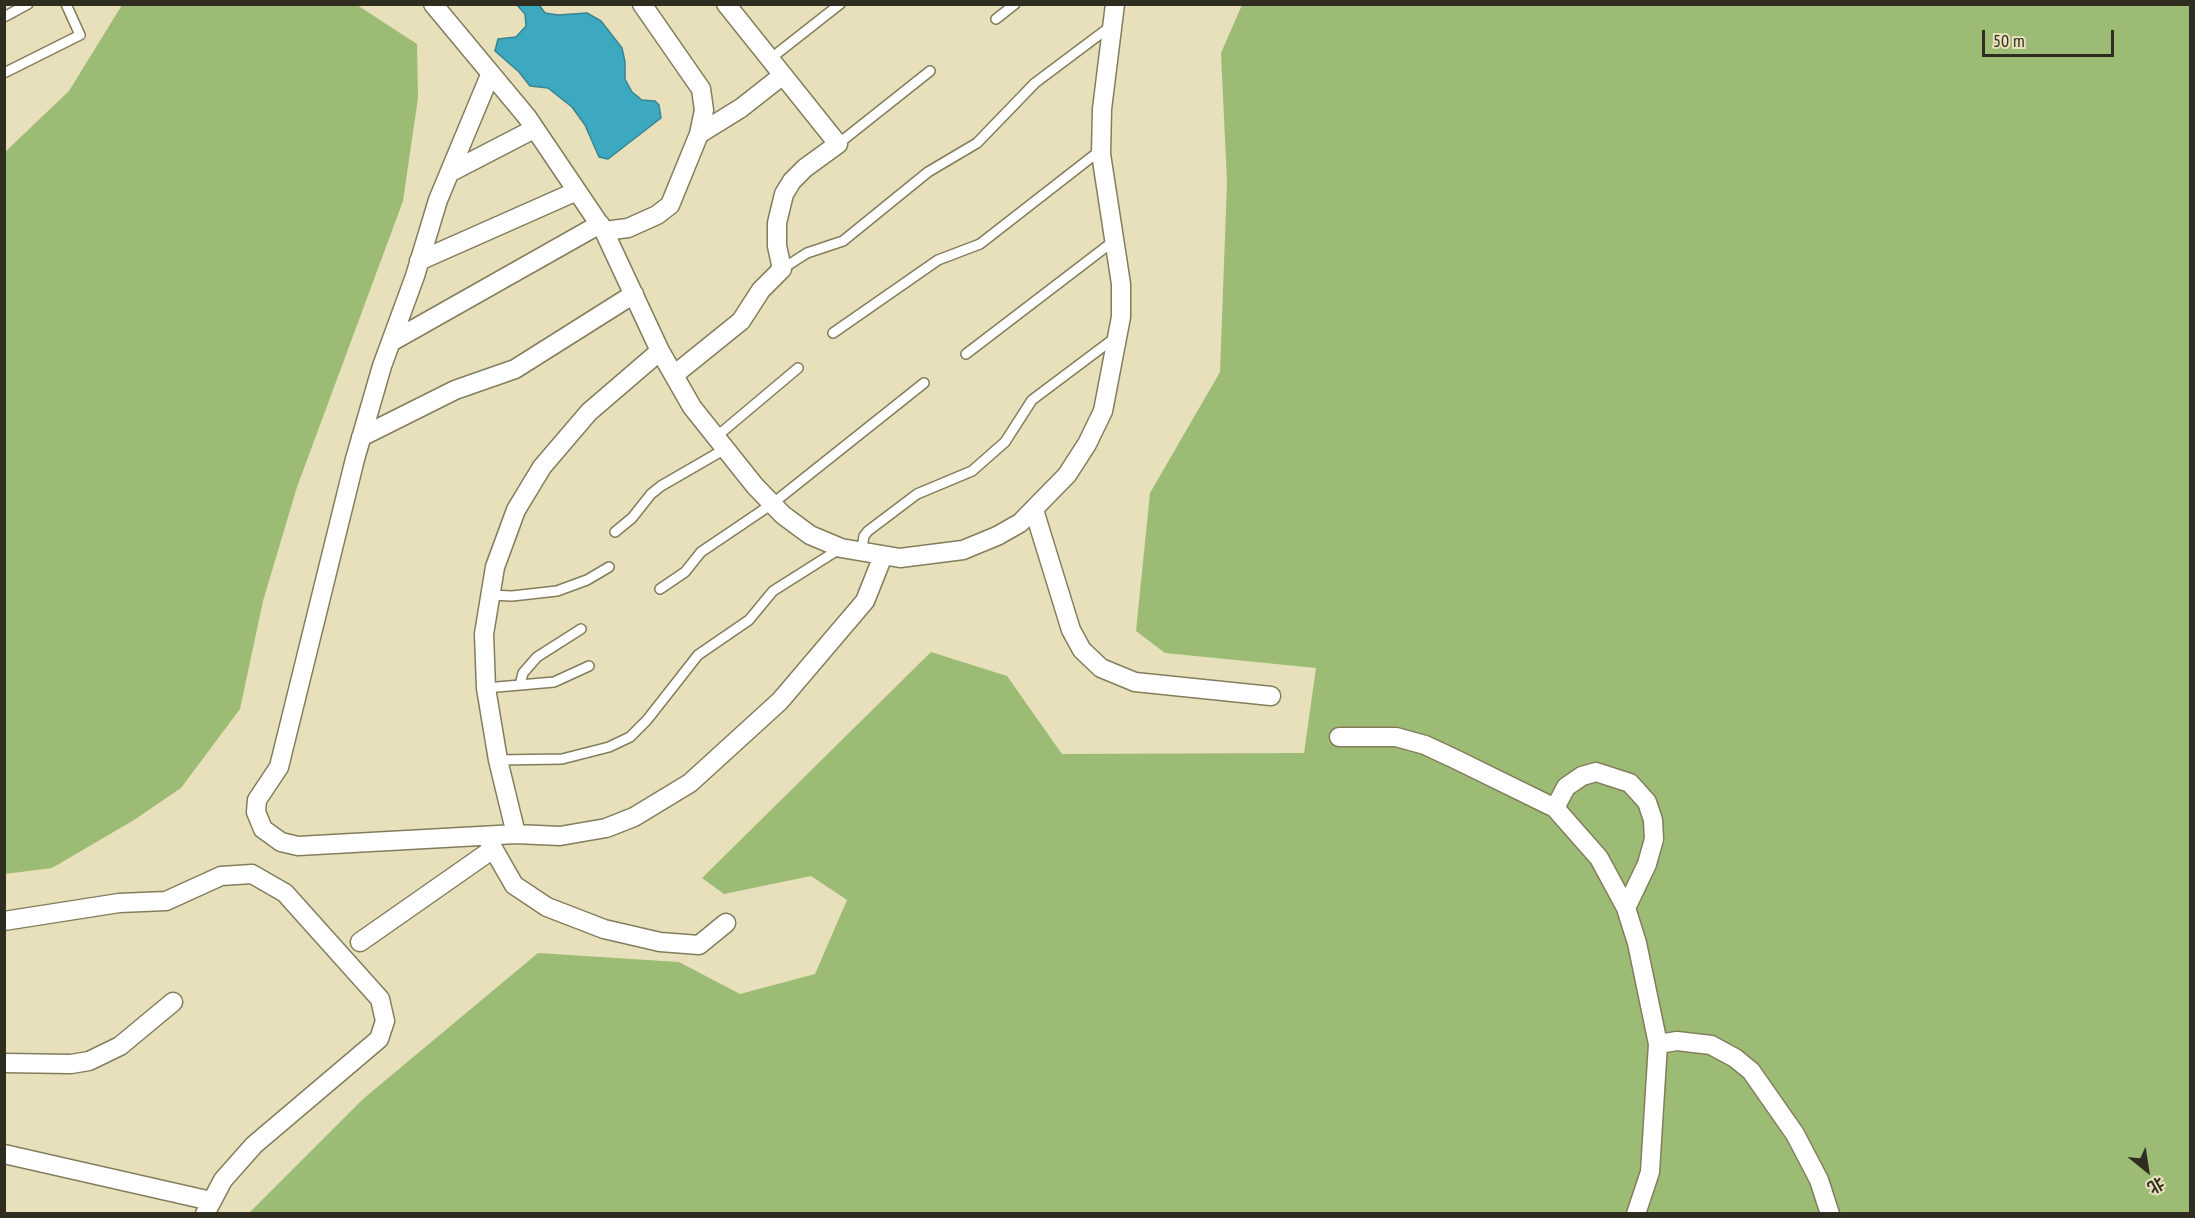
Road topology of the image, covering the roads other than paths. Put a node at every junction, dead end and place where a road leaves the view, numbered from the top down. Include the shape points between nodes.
1 (28, 4) edge
2 (66, 4) edge
3 (433, 4) edge
4 (642, 4) edge
5 (840, 4) edge
6 (1015, 4) edge
7 (1115, 4) edge
8 (729, 6) edge
9 (4, 17) edge
10 (996, 19) dead end
11 (1111, 26) junction
12 (770, 59) junction
13 (930, 71) dead end
14 (4, 73) edge
15 (490, 75) junction
16 (783, 75) junction
17 (534, 129) junction
18 (699, 134) junction
19 (837, 144) junction
20 (1102, 149) junction
21 (451, 172) junction
22 (577, 191) junction
23 (602, 227) junction
24 (1114, 240) junction
25 (419, 261) junction
26 (782, 269) junction
27 (634, 294) junction
28 (833, 333) dead end
29 (1118, 335) junction
30 (391, 342) junction
31 (660, 351) junction
32 (966, 354) dead end
33 (798, 368) dead end
34 (674, 375) junction
35 (924, 383) dead end
36 (361, 437) junction
37 (721, 443) junction
38 (772, 504) junction
39 (1034, 510) junction
40 (615, 531) dead end
41 (841, 548) junction
42 (861, 553) junction
43 (883, 556) junction
44 (609, 567) dead end
45 (660, 589) dead end
46 (489, 595) junction
47 (581, 629) dead end
48 (589, 666) dead end
49 (520, 685) junction
50 (486, 688) junction
51 (1271, 696) dead end
52 (1339, 737) dead end
53 (498, 760) junction
54 (1555, 808) junction
55 (516, 834) junction
56 (490, 843) junction
57 (1626, 908) junction
58 (4, 921) edge
59 (726, 923) dead end
60 (360, 942) dead end
61 (173, 1002) dead end
62 (1658, 1044) junction
63 (4, 1064) edge
64 (4, 1154) edge
65 (208, 1208) edge
66 (1636, 1214) edge
67 (1830, 1214) edge

1 - 9 lane
2 - 14 lane via 80,35
3 - 15 street
4 - 18 street via 701,89 704,110
5 - 12 lane
6 - 10 lane
7 - 11 street
8 - 12 street
11 - 20 street
11 - 26 lane via 1028,90 977,143 928,172 843,241 807,253
12 - 16 street
13 - 19 lane
15 - 17 street
15 - 21 street
16 - 18 street
16 - 19 street
17 - 21 street
17 - 22 street
18 - 23 street via 670,205 657,216 628,228
19 - 26 street via 805,168 784,194 777,223
20 - 24 street
20 - 28 lane via 980,244 938,260
21 - 25 street
22 - 23 street
22 - 25 street
23 - 27 street
23 - 30 street
24 - 29 street via 1121,284
24 - 32 lane
25 - 30 street
26 - 34 street via 760,290 741,321
27 - 31 street
27 - 36 street via 515,369 454,390
29 - 39 street via 1103,411 1066,475
29 - 42 lane via 1032,400 1011,435 972,471 917,494 868,531
30 - 36 street
31 - 34 street
31 - 46 street via 589,412 542,468 516,510
33 - 37 lane
34 - 37 street via 692,407
35 - 38 lane
36 - 56 street via 279,767 256,800 258,821 273,837 298,846
37 - 38 street
37 - 40 lane via 651,494 632,518
38 - 41 street via 810,535
38 - 45 lane via 701,552 685,572
39 - 43 street via 997,536 963,550 900,558
39 - 51 street via 1071,630 1082,650 1101,668 1135,682
41 - 42 street
41 - 53 lane via 773,591 749,620 698,655 630,737 609,747 562,759
42 - 43 street
43 - 55 street via 865,601 814,663 741,738 690,783 652,809 606,828 560,836
44 - 46 lane via 557,591
46 - 50 street via 484,634
47 - 49 lane via 537,657 523,673
48 - 49 lane via 554,682
49 - 50 lane
50 - 53 street
52 - 54 street via 1396,737 1425,744
53 - 55 street
54 - 57 street via 1599,858
54 - 57 street via 1566,787 1596,772 1630,783 1647,802 1654,839
55 - 56 street
56 - 59 street via 514,885 548,907 604,929 660,942 699,945
56 - 60 street
57 - 62 street
58 - 65 street via 119,903 166,901 221,876 252,874 285,893 373,989 386,1021 379,1039 254,1145 223,1179
61 - 63 street via 120,1046 97,1058 71,1064
62 - 66 street via 1650,1172
62 - 67 street via 1677,1041 1711,1045 1751,1071 1795,1134 1819,1180
64 - 65 street

